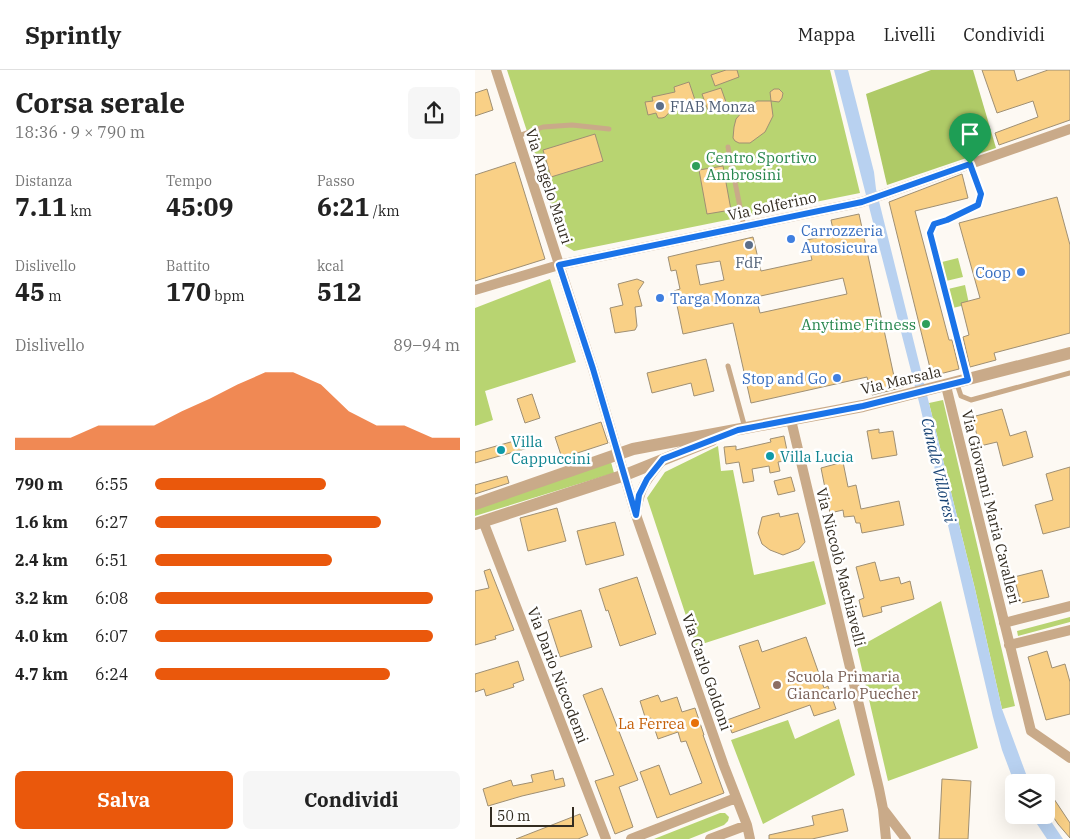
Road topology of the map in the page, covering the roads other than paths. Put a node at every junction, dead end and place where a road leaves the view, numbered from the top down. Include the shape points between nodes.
1 (496, 70) edge
2 (609, 129) dead end
3 (1070, 129) edge
4 (517, 136) junction
5 (727, 147) dead end
6 (970, 164) junction
7 (745, 228) junction
8 (559, 265) junction
9 (475, 290) edge
10 (1070, 353) edge
11 (728, 366) dead end
12 (1068, 374) edge
13 (957, 383) junction
14 (791, 420) junction
15 (741, 429) junction
16 (618, 454) junction
17 (663, 459) junction
18 (625, 475) junction
19 (475, 504) edge
20 (636, 515) junction
21 (479, 522) edge
22 (1070, 606) edge
23 (1004, 623) junction
24 (1070, 630) edge
25 (1008, 641) junction
26 (1070, 758) edge
27 (736, 798) junction
28 (883, 809) junction
29 (747, 825) junction
30 (606, 839) edge
31 (631, 839) edge
32 (710, 839) edge
33 (750, 839) edge
34 (886, 839) edge
35 (906, 839) edge

1 - 4 street, Via Angelo Mauri
2 - 4 lane via 543,127
3 - 6 street, Via Solferino
4 - 8 street, Via Angelo Mauri
5 - 7 lane
6 - 7 street, Via Solferino via 867,200
6 - 13 street via 981,194 978,205 934,224 930,233
7 - 8 street, Via Solferino
8 - 9 street, Via Solferino
8 - 16 street, Via Angelo Mauri
10 - 13 street, Via Marsala
11 - 15 lane
12 - 13 lane via 971,400 961,396
13 - 14 street, Via Marsala
13 - 23 street, Via Giovanni Maria Cavalleri
14 - 15 street, Via Marsala
14 - 28 street, Via Niccolò Machiavelli
15 - 16 street, Via Marsala
15 - 17 street, Via Marsala
16 - 18 street, Via Carlo Goldoni
16 - 19 street, Via Marsala
17 - 18 street, Via Marsala
17 - 20 street via 639,495
18 - 20 street, Via Carlo Goldoni
18 - 21 street, Via Marsala
20 - 27 street, Via Carlo Goldoni
21 - 30 street, Via Dario Niccodemi via 502,569
22 - 23 street
23 - 25 street, Via Giovanni Maria Cavalleri
24 - 25 street
25 - 26 street, Via Giovanni Maria Cavalleri via 1031,731
27 - 29 street, Via Carlo Goldoni
27 - 31 street
28 - 34 street, Via Niccolò Machiavelli
28 - 35 street
29 - 32 street
29 - 33 street, Via Carlo Goldoni

